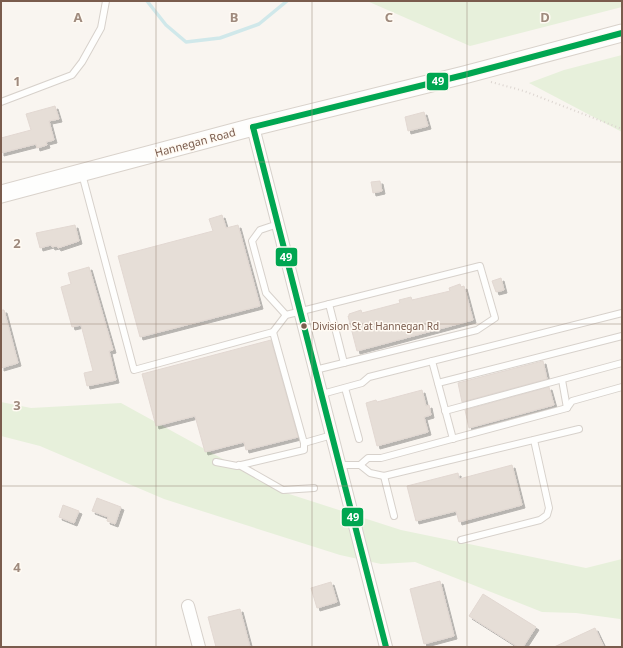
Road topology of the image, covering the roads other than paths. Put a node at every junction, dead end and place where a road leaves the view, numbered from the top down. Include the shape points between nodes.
1 (106, 1) edge
2 (622, 33) edge
3 (1, 102) edge
4 (253, 127) junction
5 (82, 173) junction
6 (1, 194) edge
7 (278, 224) junction
8 (329, 304) junction
9 (301, 312) junction
10 (622, 313) edge
11 (286, 315) junction
12 (273, 332) junction
13 (622, 336) edge
14 (432, 361) junction
15 (344, 363) junction
16 (622, 363) edge
17 (315, 370) junction
18 (562, 380) junction
19 (438, 383) junction
20 (622, 387) edge
21 (345, 388) junction
22 (322, 394) junction
23 (567, 408) junction
24 (445, 411) junction
25 (579, 429) dead end
26 (332, 435) junction
27 (360, 439) dead end
28 (453, 439) junction
29 (534, 440) junction
30 (304, 443) junction
31 (216, 462) dead end
32 (239, 465) junction
33 (340, 465) junction
34 (360, 465) junction
35 (384, 476) junction
36 (314, 488) dead end
37 (394, 516) dead end
38 (461, 540) dead end
39 (188, 606) dead end
40 (199, 647) edge
41 (386, 647) edge

1 - 3 lane via 101,28 72,75
2 - 4 main road, Hannegan Road
4 - 5 main road, Hannegan Road
4 - 7 street
5 - 6 main road, Hannegan Road
5 - 12 lane via 134,370
7 - 9 street
7 - 11 lane via 260,230 252,241 266,293
8 - 9 lane
8 - 15 lane
8 - 15 lane via 480,266 495,318 477,330
9 - 11 lane
9 - 17 street
10 - 14 lane
11 - 12 lane
12 - 30 lane
13 - 19 lane
14 - 19 lane
14 - 21 lane via 369,378
15 - 17 lane
16 - 18 lane
17 - 22 street
18 - 23 lane
18 - 24 lane
19 - 24 lane
20 - 23 lane via 572,401
21 - 22 lane
21 - 27 lane
22 - 26 street
23 - 28 lane
24 - 28 lane
25 - 29 lane
26 - 30 lane
26 - 33 street
28 - 34 lane via 381,458 368,458
29 - 35 lane
29 - 38 lane via 549,508 547,515 540,520
30 - 32 lane via 304,450
31 - 32 lane
32 - 36 lane via 282,490
33 - 34 lane
33 - 41 street
34 - 35 lane via 370,473
35 - 37 lane
39 - 40 street

